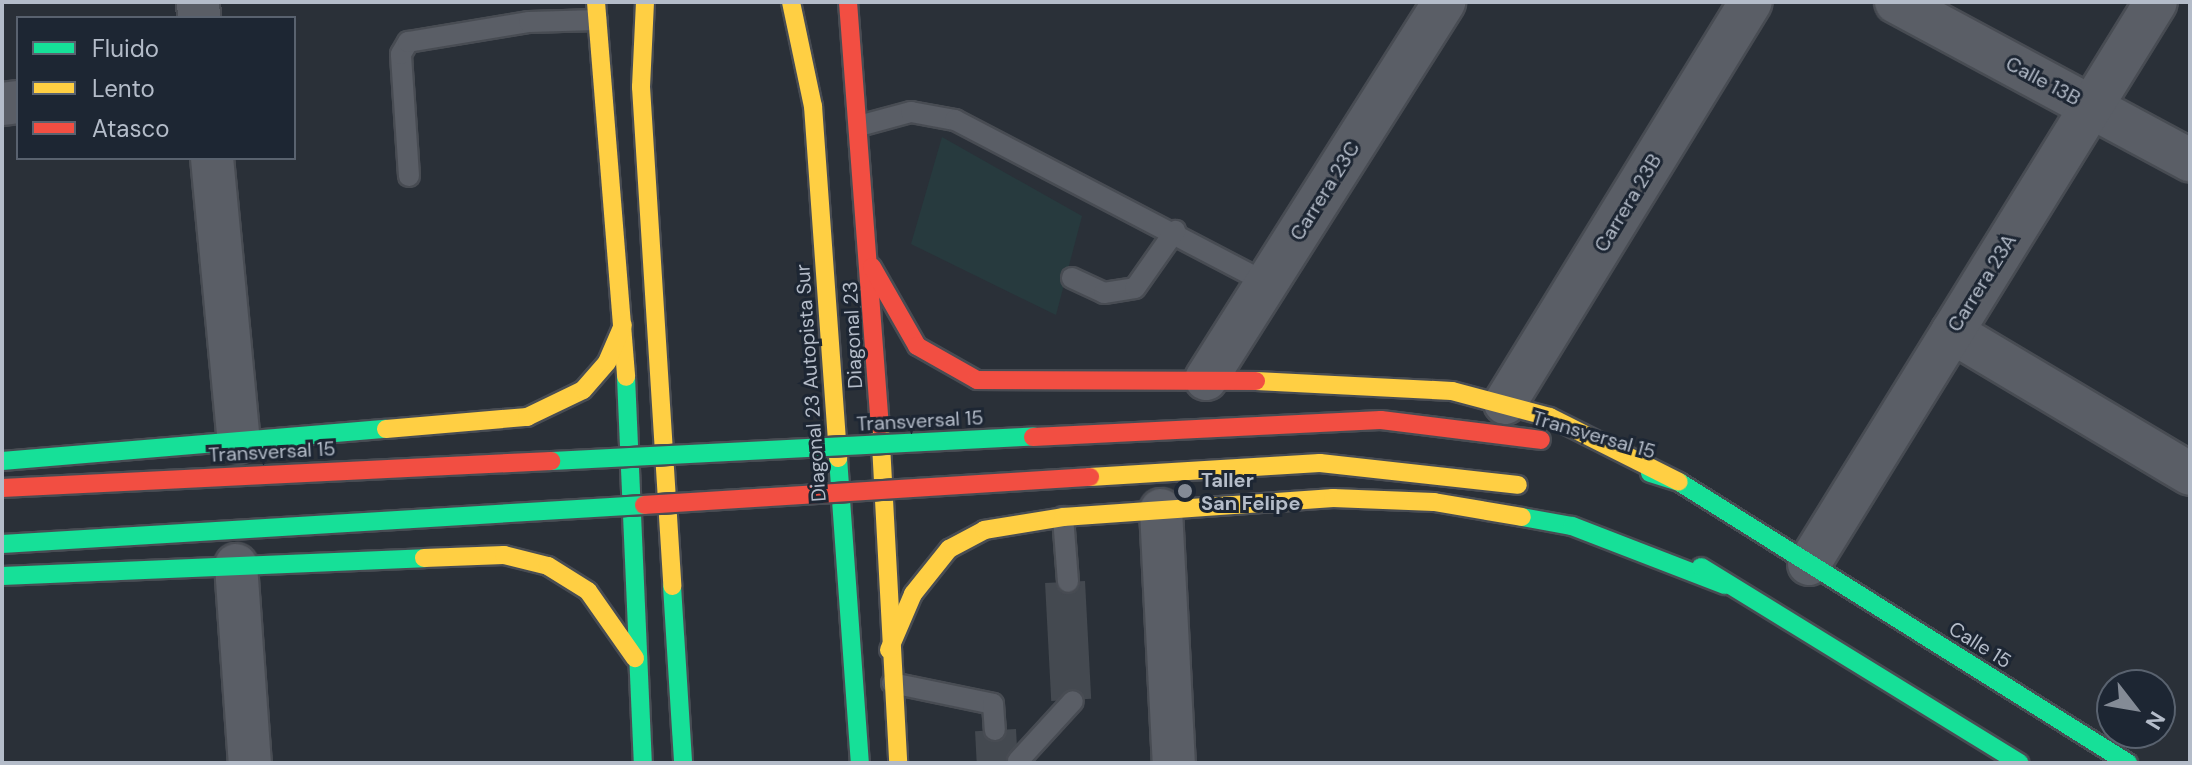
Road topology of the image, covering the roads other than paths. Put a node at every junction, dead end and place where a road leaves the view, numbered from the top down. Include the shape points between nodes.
1 (645, 2) edge
2 (791, 2) edge
3 (848, 2) edge
4 (1444, 2) edge
5 (1751, 2) edge
6 (1896, 2) edge
7 (2156, 2) edge
8 (596, 11) edge
9 (818, 32) dead end
10 (813, 106) junction
11 (2091, 107) junction
12 (859, 126) junction
13 (212, 160) edge
14 (2190, 160) edge
15 (409, 176) dead end
16 (1175, 231) junction
17 (872, 267) junction
18 (1072, 278) dead end
19 (1267, 283) junction
20 (624, 322) junction
21 (1952, 332) junction
22 (1206, 379) junction
23 (1505, 403) junction
24 (239, 442) junction
25 (2, 461) edge
26 (2187, 467) edge
27 (1679, 482) junction
28 (1525, 487) dead end
29 (2, 488) edge
30 (1161, 510) junction
31 (1063, 517) junction
32 (1644, 529) dead end
33 (2, 544) edge
34 (1809, 564) junction
35 (236, 565) junction
36 (2, 576) edge
37 (1068, 582) dead end
38 (1725, 585) junction
39 (889, 650) junction
40 (638, 664) junction
41 (892, 683) junction
42 (1073, 701) dead end
43 (995, 730) dead end
44 (1018, 761) edge
45 (250, 763) edge
46 (643, 763) edge
47 (683, 763) edge
48 (860, 763) edge
49 (898, 763) edge
50 (1174, 763) edge
51 (2019, 763) edge
52 (2128, 763) edge

1 - 47 street via 641,87
2 - 10 street, Diagonal 23 Autopista Sur
3 - 12 street, Diagonal 23
4 - 19 street, Carrera 23C
5 - 23 street, Carrera 23B
6 - 11 street, Calle 13B
7 - 11 street, Carrera 23A
8 - 15 lane via 408,42 401,54
8 - 20 street
9 - 10 street
10 - 48 street, Diagonal 23 Autopista Sur
11 - 14 street, Calle 13B
11 - 21 street, Carrera 23A
12 - 16 lane via 911,112 955,120
12 - 17 street, Diagonal 23
13 - 24 street
16 - 18 lane via 1135,288 1104,293
16 - 19 lane
17 - 22 street via 917,346 964,376 1024,385
17 - 39 street, Diagonal 23
19 - 22 street, Carrera 23C
20 - 24 street via 593,380 539,414
20 - 40 street
21 - 26 street
21 - 34 street, Carrera 23A
22 - 23 street via 1417,387
23 - 27 street
24 - 25 street
27 - 29 street, Transversal 15, bridge via 1541,440 1381,420
27 - 34 street, Transversal 15
28 - 33 street, bridge via 1320,463
30 - 31 street
30 - 38 street via 1333,498 1434,502 1572,526
30 - 50 street
31 - 37 lane
31 - 39 street via 984,530 949,549 913,594
32 - 38 street
34 - 52 street, Calle 15
35 - 36 street
35 - 40 street via 518,557 588,591 613,617
35 - 45 street
38 - 51 street
39 - 41 street, Diagonal 23
40 - 46 street
41 - 43 lane via 993,704
41 - 49 street, Diagonal 23
42 - 44 lane

